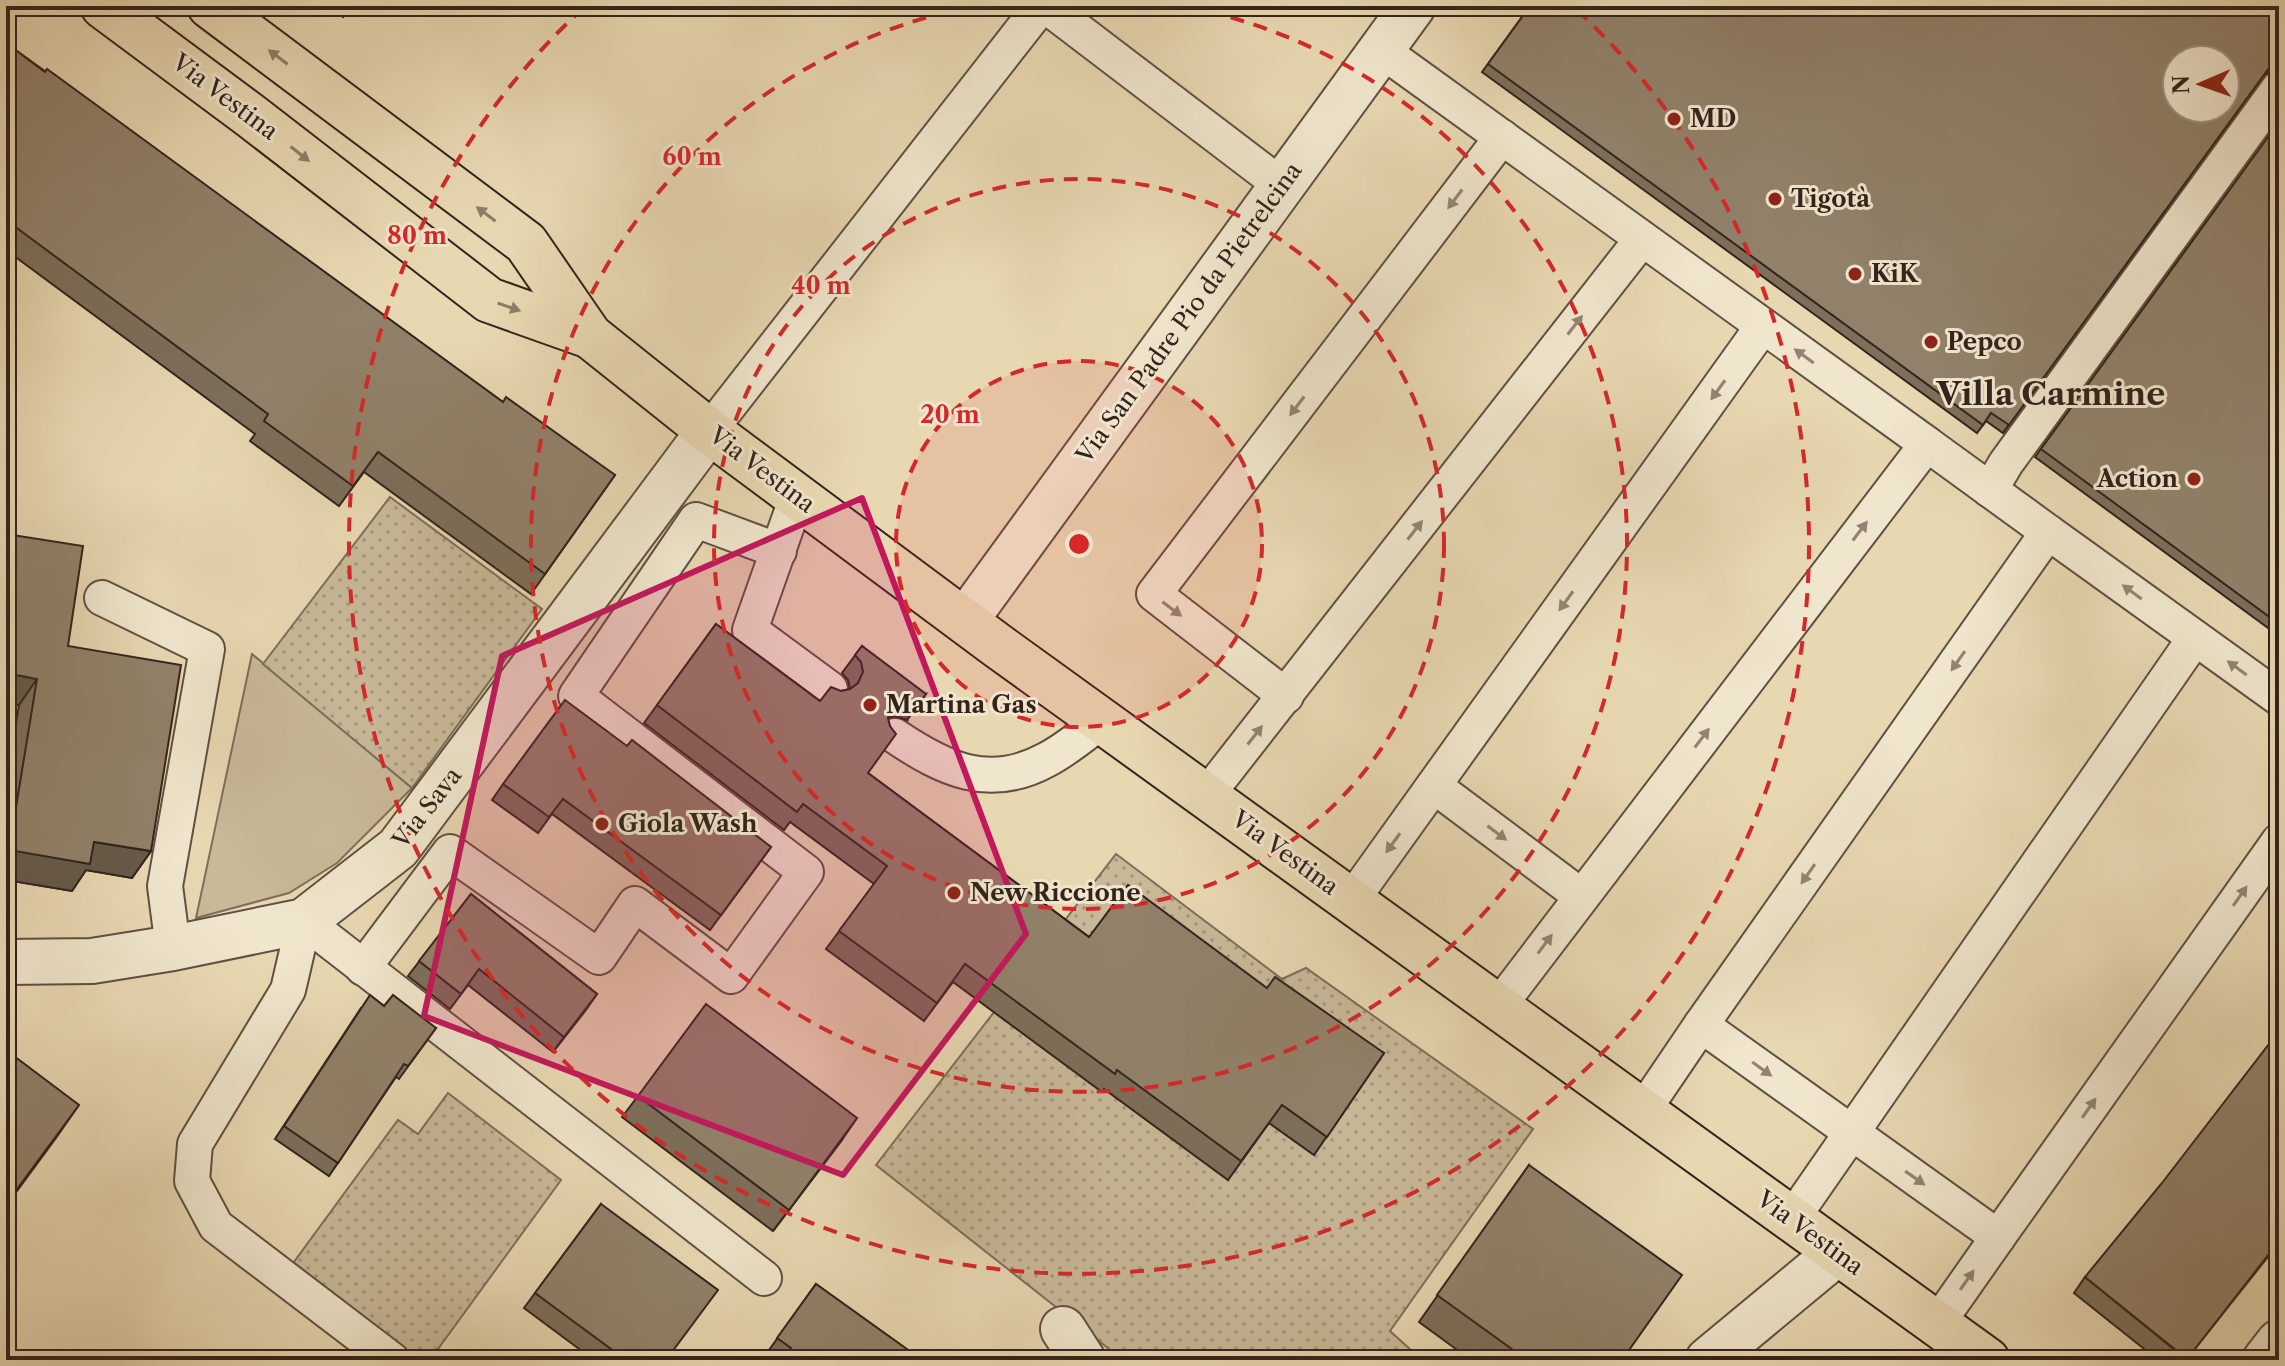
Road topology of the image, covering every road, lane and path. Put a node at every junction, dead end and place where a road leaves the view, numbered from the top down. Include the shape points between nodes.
1 (103, 6) edge
2 (210, 6) edge
3 (1043, 6) edge
4 (1413, 6) edge
5 (1381, 50) junction
6 (2279, 88) edge
7 (1502, 137) junction
8 (1281, 185) junction
9 (1642, 239) junction
10 (1763, 326) junction
11 (590, 336) junction
12 (709, 431) junction
13 (1927, 444) junction
14 (1990, 490) junction
15 (797, 497) junction
16 (2048, 532) junction
17 (779, 551) junction
18 (102, 598) dead end
19 (965, 621) junction
20 (2195, 638) junction
21 (830, 689) edge
22 (1286, 696) junction
23 (2279, 698) edge
24 (1102, 721) junction
25 (895, 736) edge
26 (1434, 786) junction
27 (1206, 796) junction
28 (2279, 841) edge
29 (1581, 896) junction
30 (1351, 901) junction
31 (304, 921) junction
32 (173, 948) junction
33 (6, 962) edge
34 (363, 968) junction
35 (1498, 1007) junction
36 (1701, 1025) junction
37 (1642, 1112) junction
38 (1851, 1132) junction
39 (1791, 1220) junction
40 (1998, 1237) junction
41 (1837, 1253) junction
42 (764, 1278) dead end
43 (1937, 1324) junction
44 (2279, 1342) edge
45 (392, 1360) edge
46 (1708, 1360) edge
47 (1987, 1360) edge
48 (2265, 1360) edge

1 -> 11 main road, Via Vestina via 489,300
11 -> 2 main road, Via Vestina via 526,243
3 - 8 lane
3 - 12 lane
4 - 5 street, Via San Padre Pio da Pietrelcina
5 - 7 lane
5 - 8 street, Via San Padre Pio da Pietrelcina
6 - 14 lane
7 - 9 lane
7 -> 22 lane via 1154,594
8 - 19 street, Via San Padre Pio da Pietrelcina
9 - 10 lane
22 -> 9 lane
13 -> 10 lane
10 -> 26 lane
11 - 12 main road, Via Vestina
12 - 15 main road, Via Vestina
12 - 31 street, Via Sava via 398,848
13 - 14 lane
29 -> 13 lane
14 - 16 lane
15 - 17 lane
15 - 19 main road, Via Vestina
20 -> 16 lane
16 -> 36 lane
17 - 21 lane via 750,630
17 - 34 lane via 696,520 576,696 806,872 731,976 635,904 599,957 450,852
18 - 32 lane via 207,649 165,886
19 - 24 main road, Via Vestina
23 -> 20 lane
20 - 38 lane
27 -> 22 lane
24 - 25 lane via 1046,760 989,777 927,758
24 - 27 main road, Via Vestina
26 -> 29 lane
26 -> 30 lane
27 - 30 main road, Via Vestina
40 -> 28 lane
35 -> 29 lane
30 - 35 main road, Via Vestina
31 - 32 street, Via Sava
31 - 34 lane
31 - 45 lane via 288,990 195,1144 192,1181 216,1226
32 - 33 street, Via Sava via 92,961
34 - 42 lane
35 - 37 main road, Via Vestina
36 - 37 lane
36 -> 38 lane
37 - 39 main road, Via Vestina
38 - 39 lane
38 -> 40 lane
39 - 41 main road, Via Vestina
43 -> 40 lane
41 - 43 main road, Via Vestina
41 - 46 street
43 - 47 main road, Via Vestina
44 - 48 street

